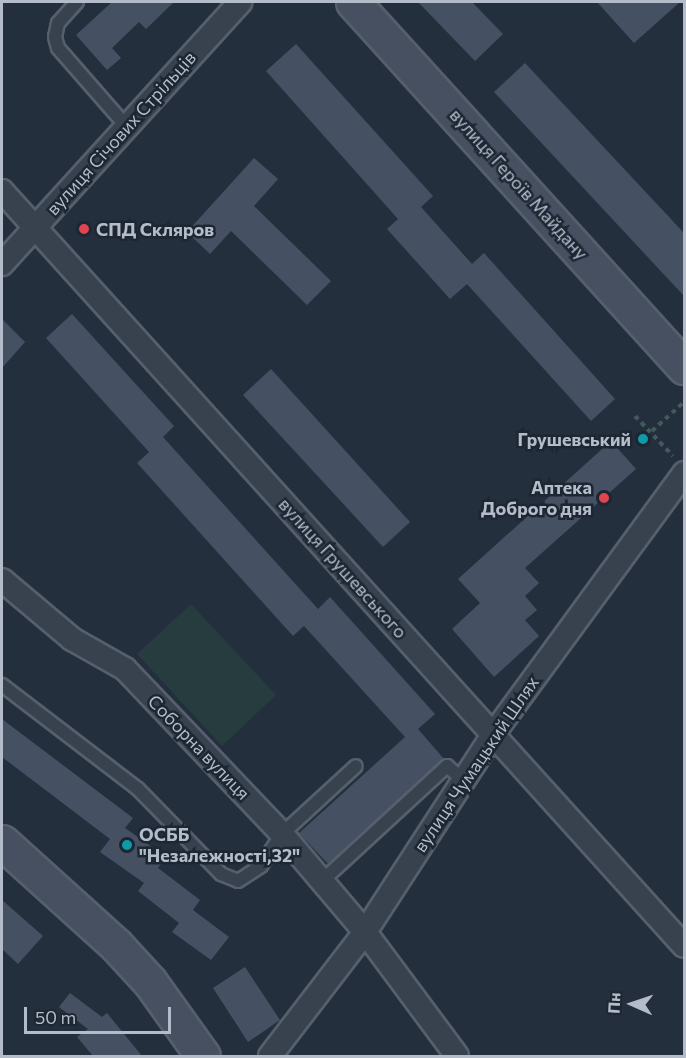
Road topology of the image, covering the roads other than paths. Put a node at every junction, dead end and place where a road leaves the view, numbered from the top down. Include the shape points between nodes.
1 (77, 2) edge
2 (240, 2) edge
3 (353, 2) edge
4 (126, 126) junction
5 (2, 191) edge
6 (34, 227) junction
7 (2, 264) edge
8 (684, 367) edge
9 (681, 467) edge
10 (2, 580) edge
11 (2, 685) edge
12 (494, 733) junction
13 (356, 766) dead end
14 (463, 780) junction
15 (282, 834) junction
16 (2, 842) edge
17 (322, 881) junction
18 (365, 932) junction
19 (684, 946) edge
20 (203, 1056) edge
21 (270, 1056) edge
22 (457, 1056) edge

1 - 4 lane via 58,23 58,48
2 - 4 street, вулиця Січових Стрільців
3 - 8 street, вулиця Героїв Майдану
4 - 6 street, вулиця Січових Стрільців
5 - 6 street, вулиця Грушевського
6 - 7 street, вулиця Січових Стрільців
6 - 12 street, вулиця Грушевського
9 - 12 street, вулиця Чумацький Шлях
10 - 15 street, Соборна вулиця via 72,639 125,669
11 - 15 lane via 138,789 228,878 247,878 261,866
12 - 14 street, вулиця Чумацький Шлях
12 - 19 street, вулиця Грушевського
13 - 15 lane
14 - 17 lane via 447,766
14 - 18 lane
15 - 17 street, Соборна вулиця
16 - 20 street via 116,945 150,982
17 - 18 lane
18 - 21 street
18 - 22 street

